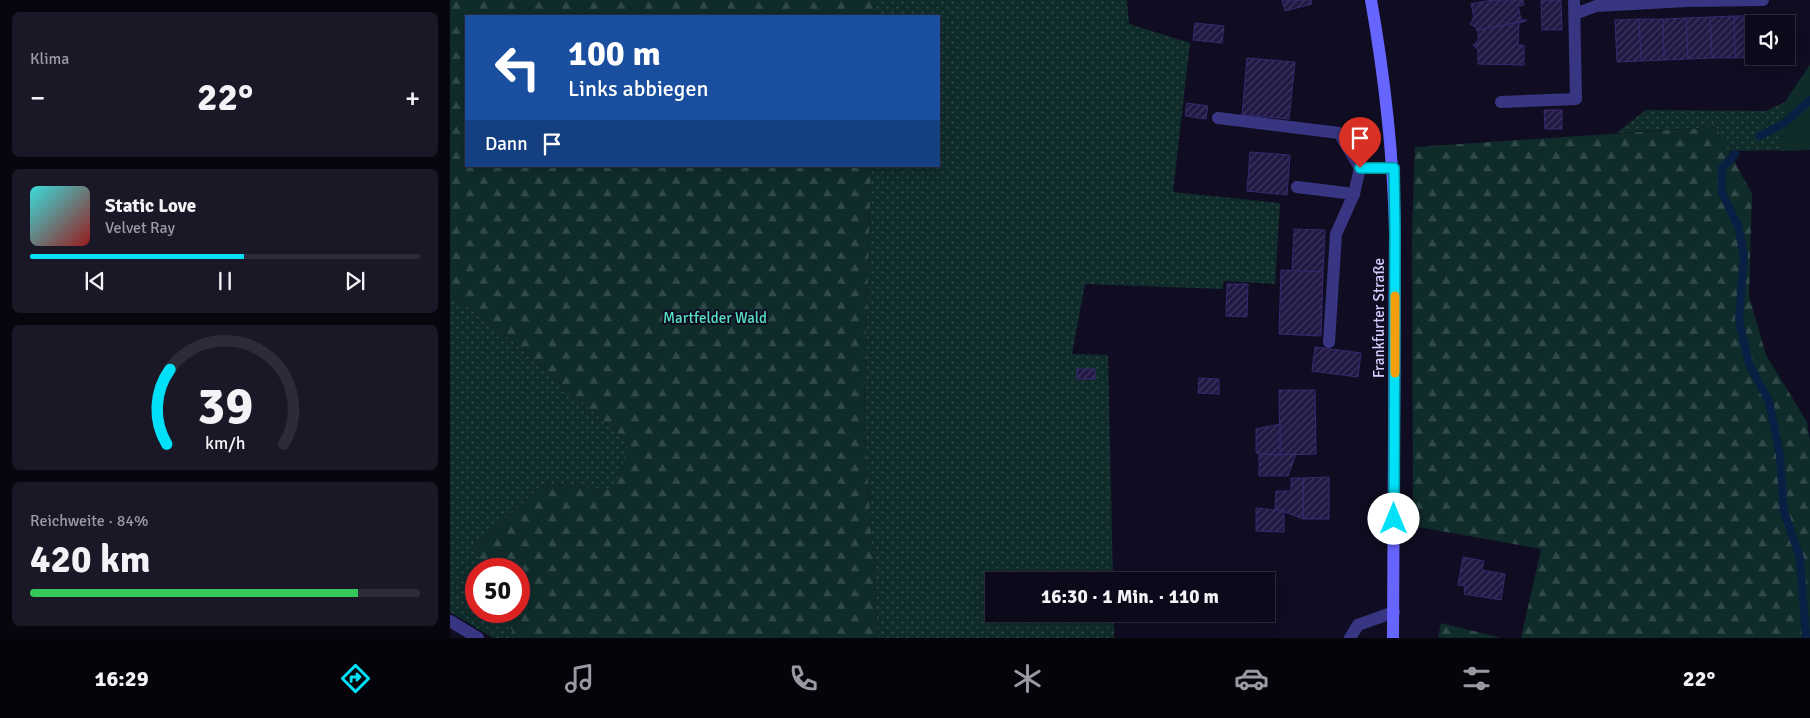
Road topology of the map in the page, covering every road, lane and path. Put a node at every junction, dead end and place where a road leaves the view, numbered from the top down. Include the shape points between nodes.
1 (1371, 0) edge
2 (1574, 0) edge
3 (1763, 0) edge
4 (1575, 14) junction
5 (1501, 102) dead end
6 (1218, 118) dead end
7 (1360, 168) junction
8 (1394, 168) junction
9 (1297, 187) dead end
10 (1354, 194) junction
11 (1330, 342) dead end
12 (1394, 612) junction
13 (450, 621) edge
14 (478, 638) edge
15 (1350, 638) edge
16 (1393, 638) edge

1 - 8 main road, Frankfurter Straße via 1387,97
2 - 4 street
3 - 4 street via 1596,6
4 - 5 street via 1576,99
6 - 7 street via 1339,133
7 - 8 street
7 - 10 street
8 - 12 main road, Frankfurter Straße
9 - 10 street
10 - 11 street via 1336,234
12 - 15 street via 1358,625
12 - 16 main road, Frankfurter Straße
13 - 14 street

